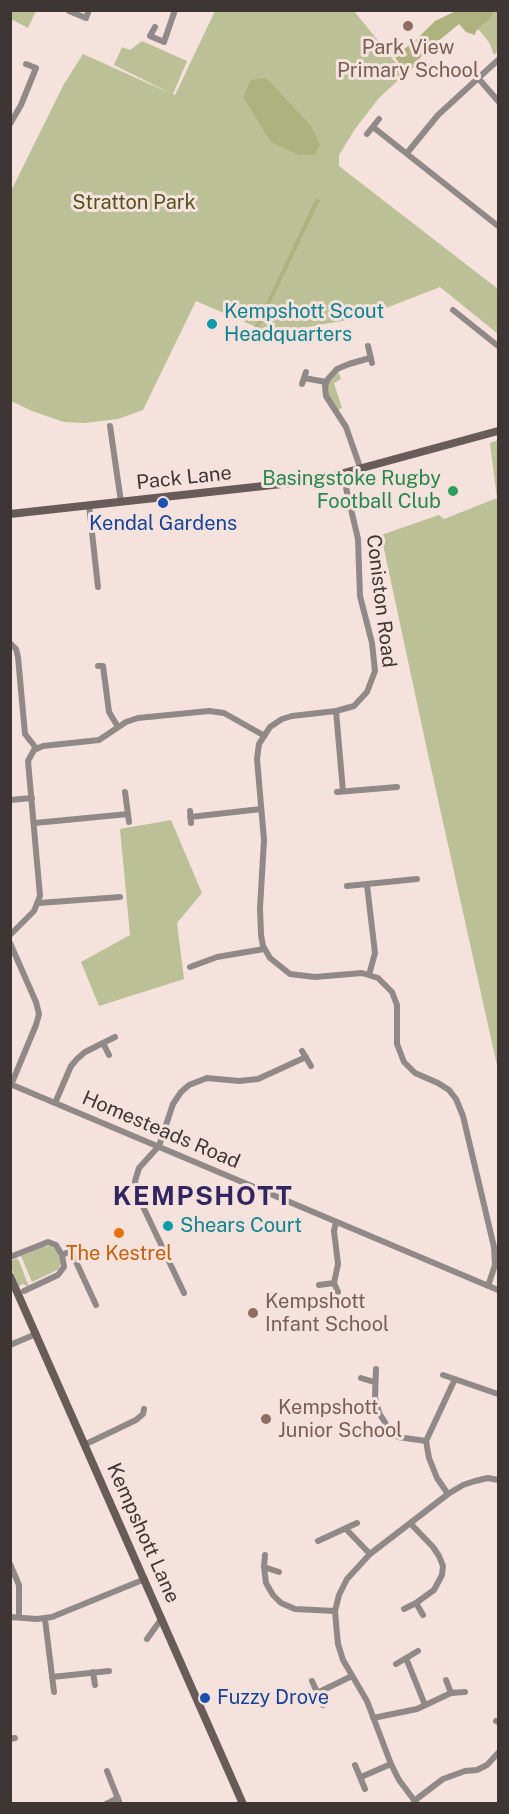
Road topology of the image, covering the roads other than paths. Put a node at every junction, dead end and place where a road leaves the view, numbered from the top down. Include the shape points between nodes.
1 (88, 10) edge
2 (175, 10) edge
3 (69, 11) edge
4 (154, 27) dead end
5 (498, 60) edge
6 (26, 64) dead end
7 (479, 79) junction
8 (498, 101) edge
9 (13, 114) edge
10 (379, 119) dead end
11 (10, 124) edge
12 (373, 127) junction
13 (367, 134) dead end
14 (406, 153) junction
15 (498, 226) edge
16 (453, 310) dead end
17 (368, 346) dead end
18 (498, 346) edge
19 (304, 378) dead end
20 (326, 382) junction
21 (110, 426) dead end
22 (498, 431) edge
23 (362, 470) junction
24 (343, 475) junction
25 (120, 502) junction
26 (89, 505) junction
27 (10, 514) edge
28 (98, 587) dead end
29 (10, 643) edge
30 (98, 666) dead end
31 (336, 711) junction
32 (118, 727) junction
33 (263, 735) junction
34 (36, 748) junction
35 (397, 787) dead end
36 (126, 792) dead end
37 (33, 798) junction
38 (10, 800) edge
39 (261, 809) junction
40 (128, 814) junction
41 (190, 817) dead end
42 (129, 822) dead end
43 (35, 823) junction
44 (417, 879) dead end
45 (368, 885) junction
46 (348, 886) dead end
47 (120, 896) dead end
48 (39, 903) junction
49 (10, 935) edge
50 (10, 943) edge
51 (264, 949) junction
52 (200, 972) dead end
53 (369, 975) junction
54 (115, 1037) dead end
55 (103, 1043) junction
56 (302, 1051) dead end
57 (109, 1056) dead end
58 (306, 1057) junction
59 (310, 1066) dead end
60 (11, 1085) edge
61 (55, 1104) junction
62 (159, 1146) junction
63 (336, 1222) junction
64 (62, 1255) junction
65 (10, 1257) edge
66 (10, 1276) edge
67 (334, 1283) junction
68 (319, 1285) dead end
69 (488, 1286) junction
70 (498, 1290) edge
71 (25, 1291) dead end
72 (184, 1293) dead end
73 (338, 1293) dead end
74 (96, 1305) dead end
75 (36, 1334) junction
76 (10, 1345) edge
77 (376, 1369) dead end
78 (443, 1375) dead end
79 (361, 1378) dead end
80 (455, 1379) junction
81 (374, 1382) junction
82 (498, 1394) edge
83 (144, 1409) dead end
84 (426, 1441) junction
85 (86, 1444) junction
86 (498, 1479) edge
87 (448, 1494) junction
88 (357, 1523) dead end
89 (411, 1524) junction
90 (346, 1529) junction
91 (318, 1541) dead end
92 (370, 1554) junction
93 (266, 1555) dead end
94 (10, 1564) edge
95 (264, 1567) junction
96 (279, 1572) dead end
97 (145, 1579) junction
98 (416, 1603) junction
99 (404, 1609) dead end
100 (335, 1611) junction
101 (423, 1615) dead end
102 (19, 1616) junction
103 (10, 1617) edge
104 (162, 1618) junction
105 (45, 1619) junction
106 (147, 1639) dead end
107 (418, 1651) dead end
108 (406, 1658) junction
109 (396, 1664) dead end
110 (109, 1671) dead end
111 (93, 1672) junction
112 (352, 1676) junction
113 (52, 1677) junction
114 (446, 1680) dead end
115 (312, 1681) dead end
116 (95, 1685) dead end
117 (54, 1692) dead end
118 (465, 1692) dead end
119 (317, 1693) junction
120 (451, 1693) junction
121 (323, 1705) dead end
122 (425, 1705) junction
123 (373, 1718) junction
124 (498, 1753) edge
125 (391, 1764) junction
126 (355, 1765) dead end
127 (107, 1771) dead end
128 (361, 1777) junction
129 (365, 1789) dead end
130 (119, 1801) edge
131 (415, 1802) edge
132 (106, 1803) edge
133 (243, 1803) edge

1 - 3 street via 86,18
2 - 4 street via 164,42 150,36
5 - 7 street
6 - 9 street via 36,68
7 - 8 street
7 - 14 street via 438,115
9 - 11 street
10 - 12 street
12 - 13 street
12 - 14 street
14 - 15 street
16 - 18 street
17 - 20 street via 371,361 343,366
19 - 20 street
20 - 23 street via 326,396 346,427
21 - 25 street
22 - 23 street, Pack Lane
23 - 24 street, Pack Lane
24 - 25 street, Pack Lane
24 - 31 street, Coniston Road via 358,539 360,596 375,671 371,687 361,699 350,708
25 - 26 street, Pack Lane
26 - 27 street, Pack Lane
26 - 28 street
29 - 34 street via 18,657 25,734
30 - 32 street via 103,666 109,712
31 - 33 street, Coniston Road via 286,717
31 - 35 street via 340,792
32 - 33 street via 138,718 215,711
32 - 34 street via 99,740
33 - 39 street via 257,754
34 - 37 street via 28,761
36 - 40 street
37 - 38 street
37 - 43 street
39 - 41 street
39 - 51 street via 264,840 260,921
40 - 42 street
40 - 43 street
43 - 48 street
44 - 45 street via 408,884
45 - 46 street
45 - 53 street via 375,953
47 - 48 street
48 - 49 street
50 - 60 street via 39,1014
51 - 52 street via 217,957 194,966
51 - 53 street via 277,966 295,976 358,972
53 - 69 street via 385,984 396,1000 397,1044 404,1062 415,1074 449,1090 461,1109 494,1247 495,1265
54 - 55 street
55 - 57 street
55 - 61 street via 73,1063
56 - 58 street
58 - 59 street
58 - 62 street via 258,1078 193,1082 173,1104
60 - 61 street, Homesteads Road
61 - 62 street, Homesteads Road
62 - 63 street, Homesteads Road
62 - 72 street via 141,1164 135,1181 137,1194
63 - 67 street via 338,1264
63 - 69 street, Homesteads Road
64 - 65 street via 56,1245 48,1242
64 - 71 street via 64,1267 58,1275
64 - 74 street via 71,1251
66 - 75 street, Kempshott Lane
67 - 68 street
67 - 73 street
69 - 70 street, Homesteads Road
75 - 76 street
75 - 85 street, Kempshott Lane
77 - 81 street
78 - 80 street
79 - 81 street
80 - 82 street
80 - 84 street
81 - 84 street via 379,1413 391,1430 398,1437
83 - 85 street via 136,1420
84 - 87 street via 437,1478
85 - 97 street, Kempshott Lane
86 - 87 street via 475,1481
87 - 89 street
88 - 90 street
89 - 92 street
89 - 98 street via 433,1547 443,1566 434,1590
90 - 91 street
90 - 92 street
92 - 100 street via 347,1579
93 - 95 street
94 - 102 street via 19,1585
95 - 96 street
95 - 100 street via 266,1583 281,1603 294,1609
97 - 104 street, Kempshott Lane
97 - 105 street
98 - 99 street
98 - 101 street
100 - 112 street via 338,1644
102 - 103 street
102 - 105 street
104 - 106 street
104 - 133 street, Kempshott Lane
105 - 113 street
107 - 108 street
108 - 109 street
108 - 122 street
110 - 111 street
111 - 113 street
111 - 116 street
112 - 119 street
112 - 123 street
113 - 117 street
114 - 120 street
115 - 119 street
118 - 120 street
119 - 121 street
120 - 122 street
122 - 123 street
123 - 125 street
124 - 131 street via 488,1765 443,1779
125 - 128 street
125 - 131 street
126 - 128 street
127 - 130 street
128 - 129 street
130 - 132 street

